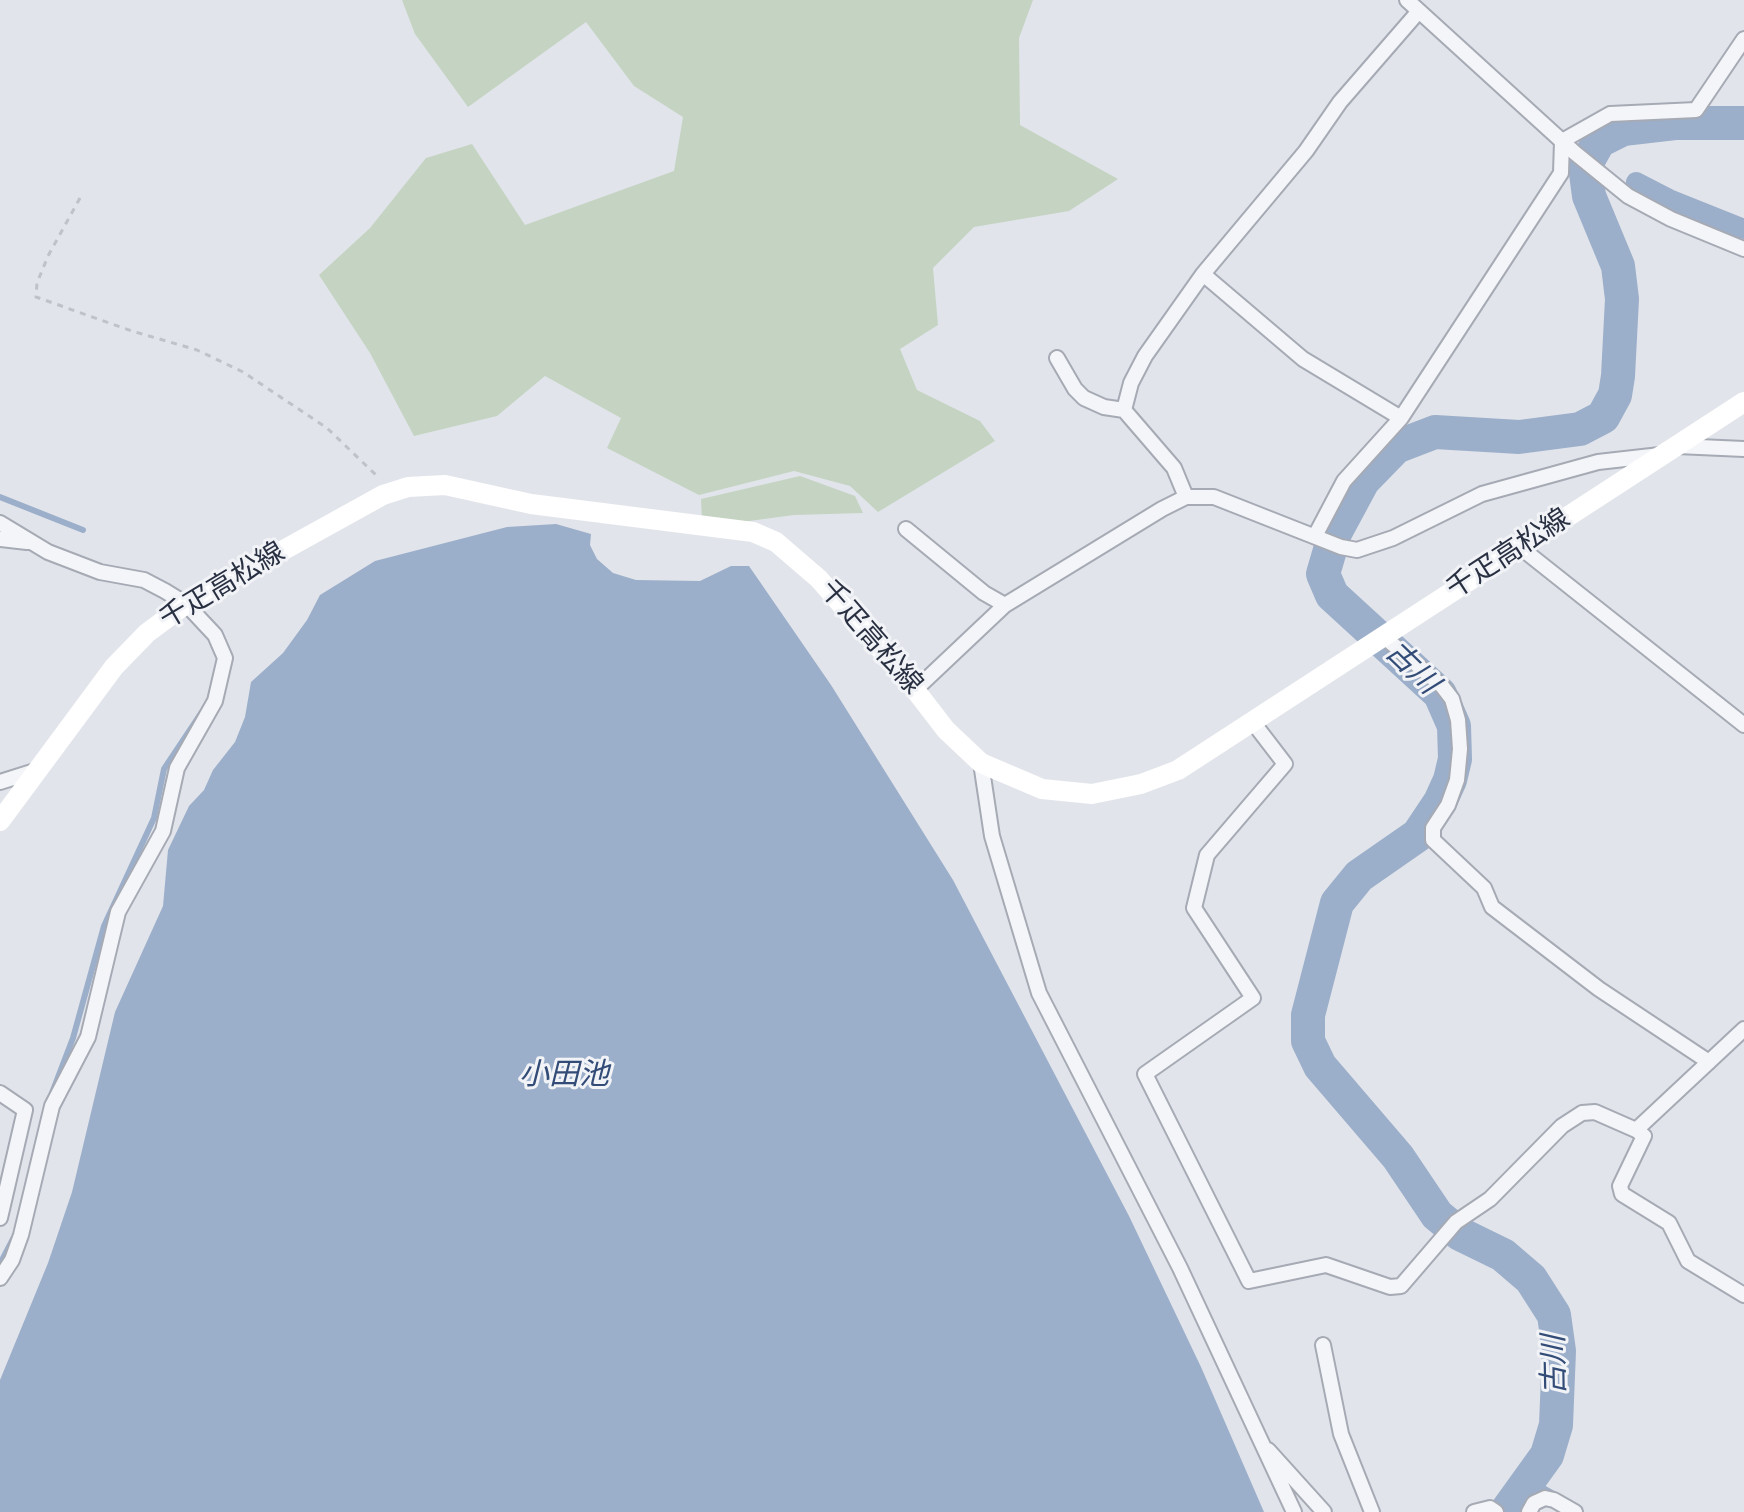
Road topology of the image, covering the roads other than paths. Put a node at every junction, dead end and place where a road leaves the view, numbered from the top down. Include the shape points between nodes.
1 (1407, 0) edge
2 (1419, 11) junction
3 (1744, 39) edge
4 (1562, 141) junction
5 (1744, 249) edge
6 (1203, 274) junction
7 (1057, 358) dead end
8 (1744, 402) edge
9 (1124, 410) junction
10 (1401, 418) junction
11 (1744, 449) edge
12 (1670, 450) junction
13 (1186, 497) junction
14 (0, 523) edge
15 (906, 529) dead end
16 (1319, 538) junction
17 (0, 539) edge
18 (32, 542) junction
19 (1521, 548) junction
20 (186, 604) junction
21 (1005, 605) junction
22 (1375, 641) junction
23 (915, 690) junction
24 (1252, 721) junction
25 (1744, 725) edge
26 (981, 763) junction
27 (39, 770) junction
28 (0, 782) edge
29 (0, 821) edge
30 (1744, 1029) edge
31 (1709, 1062) junction
32 (0, 1093) edge
33 (1636, 1130) junction
34 (0, 1218) edge
35 (0, 1278) edge
36 (1744, 1295) edge
37 (1323, 1345) dead end
38 (1259, 1441) junction
39 (1493, 1510) edge
40 (1294, 1512) edge
41 (1324, 1512) edge
42 (1372, 1512) edge
43 (1474, 1512) edge
44 (1529, 1512) edge
45 (1575, 1512) edge

1 - 2 street
2 - 4 street
2 - 6 street
3 - 4 street via 1696,110 1610,114
4 - 5 street via 1628,196
4 - 10 street via 1561,173
6 - 9 street via 1145,356
6 - 10 street via 1303,359
7 - 9 street via 1084,398
8 - 12 main road, 千疋高松線
9 - 13 street via 1174,468
10 - 16 street via 1344,481
11 - 12 street
12 - 16 street via 1598,462 1482,494 1357,550
12 - 19 main road, 千疋高松線
13 - 16 street via 1214,497
13 - 21 street
14 - 18 street
15 - 21 street
17 - 18 street
18 - 20 street via 100,572 144,580
19 - 22 main road, 千疋高松線
19 - 25 street
20 - 23 main road, 千疋高松線 via 383,495 445,485 531,504 753,532 784,547 819,579
20 - 27 main road, 千疋高松線 via 114,667
20 - 35 street via 215,635 225,658 222,678 215,701 177,768 163,831 118,912 88,1037 52,1106 21,1235
21 - 23 street
22 - 24 main road, 千疋高松線
22 - 31 street via 1442,686 1452,699 1460,749 1457,780 1433,828 1433,840 1484,888 1492,907 1599,989
23 - 26 main road, 千疋高松線
24 - 26 main road, 千疋高松線 via 1178,770 1092,794 1042,789
24 - 33 street via 1285,764 1207,855 1194,908 1253,998 1145,1074 1249,1281 1326,1265 1401,1286 1456,1222 1490,1199 1562,1126 1582,1113 1595,1112
26 - 38 street via 992,836 1039,993 1180,1268
27 - 28 street
27 - 29 main road, 千疋高松線
30 - 31 street
31 - 33 street
32 - 34 street via 25,1110
33 - 36 street via 1644,1136 1620,1186 1622,1194 1669,1223 1688,1261
37 - 42 street via 1341,1434
38 - 40 street
38 - 41 street
39 - 43 street
44 - 45 street via 1545,1498

